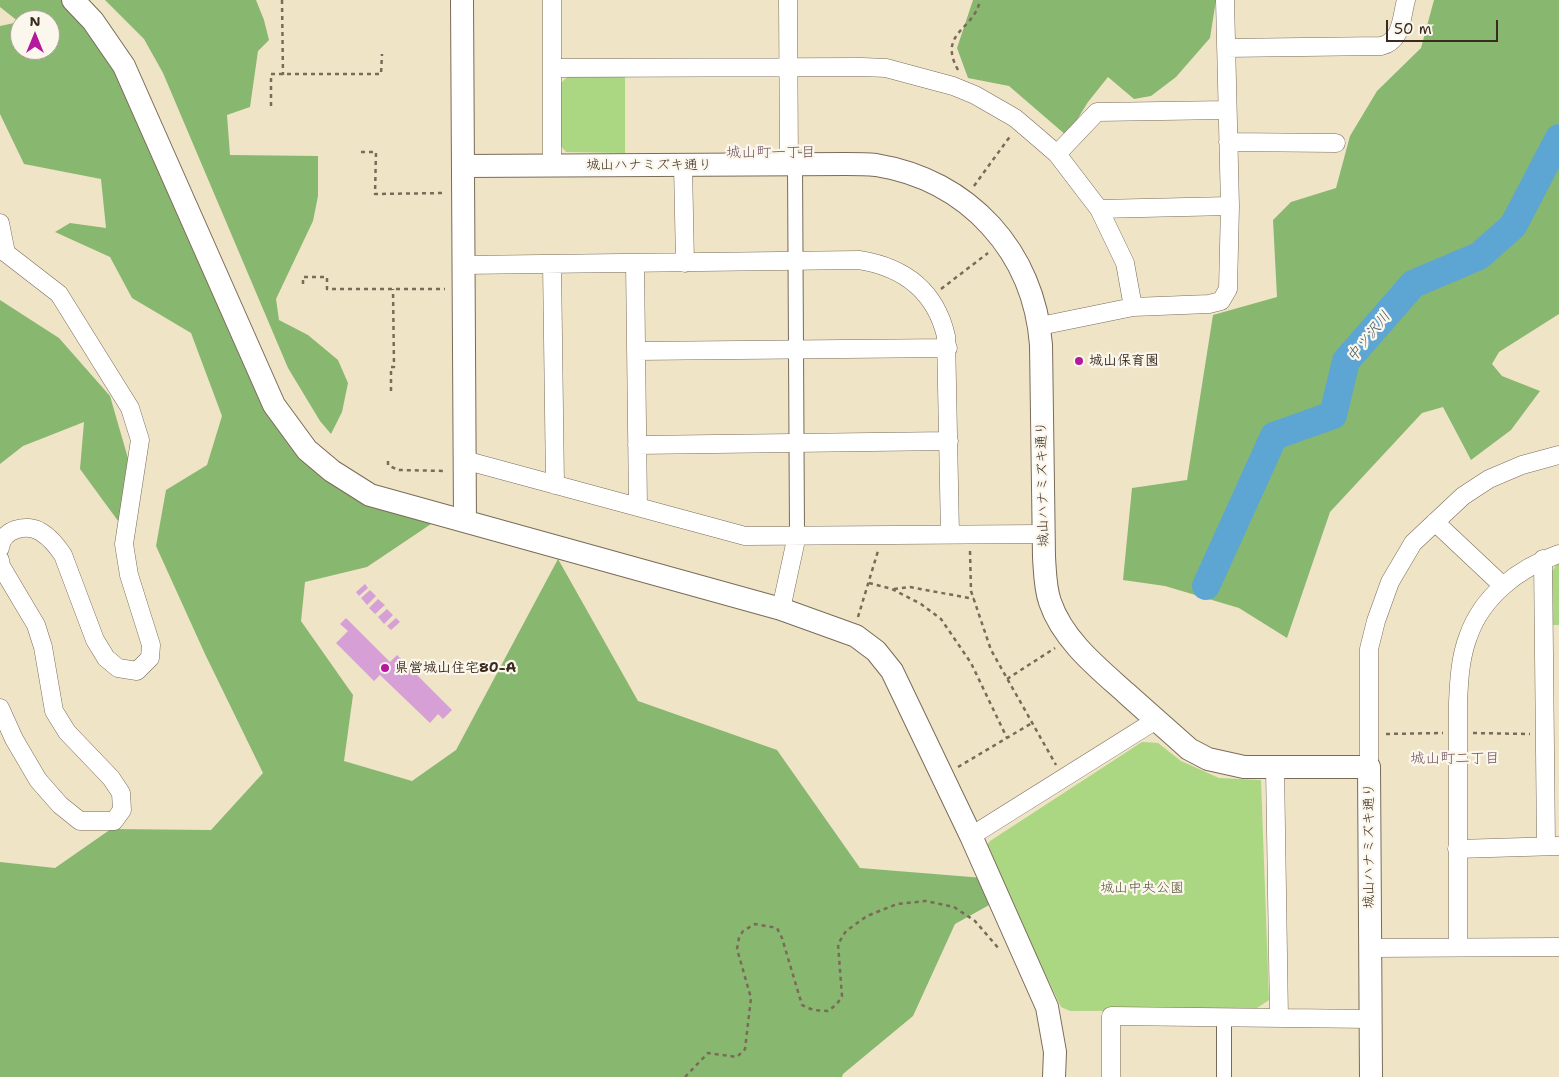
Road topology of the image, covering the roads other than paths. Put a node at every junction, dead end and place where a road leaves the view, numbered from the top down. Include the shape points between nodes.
1 (73, 0) edge
2 (462, 0) edge
3 (552, 0) edge
4 (788, 0) edge
5 (1225, 0) edge
6 (1406, 0) edge
7 (1226, 48) junction
8 (788, 67) junction
9 (553, 68) junction
10 (1227, 110) junction
11 (1228, 142) junction
12 (1336, 143) dead end
13 (1057, 154) junction
14 (792, 164) junction
15 (683, 165) junction
16 (463, 166) junction
17 (552, 166) junction
18 (1230, 206) junction
19 (1099, 209) junction
20 (0, 222) edge
21 (795, 261) junction
22 (635, 263) junction
23 (685, 263) junction
24 (552, 264) junction
25 (463, 265) junction
26 (1133, 307) junction
27 (1040, 326) junction
28 (948, 348) junction
29 (796, 350) junction
30 (636, 352) junction
31 (949, 441) junction
32 (796, 443) junction
33 (637, 445) junction
34 (1559, 455) edge
35 (457, 466) junction
36 (555, 484) junction
37 (638, 507) junction
38 (465, 521) junction
39 (1435, 522) junction
40 (950, 534) junction
41 (1042, 534) junction
42 (797, 536) junction
43 (0, 548) edge
44 (1551, 556) edge
45 (0, 560) edge
46 (1502, 585) junction
47 (781, 609) junction
48 (0, 708) edge
49 (1156, 720) junction
50 (1275, 767) junction
51 (1369, 767) junction
52 (971, 836) junction
53 (1552, 846) edge
54 (1457, 849) junction
55 (1458, 946) junction
56 (1559, 947) edge
57 (1370, 948) junction
58 (1224, 1017) junction
59 (1279, 1018) junction
60 (1371, 1019) junction
61 (1054, 1077) edge
62 (1111, 1077) edge
63 (1224, 1077) edge
64 (1371, 1077) edge

1 - 38 street via 124,66 274,406 307,450 332,472 370,494
2 - 16 street
3 - 9 street
4 - 8 street
5 - 7 street
6 - 7 street via 1397,37 1390,44
7 - 10 street
8 - 9 street
8 - 13 street via 886,68 929,78 963,90 1020,122
8 - 14 street
9 - 17 street
10 - 11 street
10 - 13 street via 1097,112
11 - 12 street
11 - 18 street
13 - 19 street
14 - 15 street, 城山ハナミズキ通り
14 - 21 street
14 - 27 street, 城山ハナミズキ通り via 876,165 927,180 948,191 992,226 1003,241 1020,268
15 - 17 street, 城山ハナミズキ通り
15 - 23 street
16 - 17 street, 城山ハナミズキ通り
16 - 25 street
18 - 19 street
18 - 26 street via 1228,289 1221,301
19 - 26 street via 1125,263
20 - 43 street via 6,253 59,294 130,408 140,440 124,544 129,575 152,645 145,665 137,671 129,671 118,668 106,658 95,640 63,555 56,544 40,531 24,528 7,533 0,542
21 - 23 street
21 - 28 street via 859,260 889,267 910,279 929,298 944,324
21 - 29 street
22 - 23 street
22 - 24 street
22 - 30 street
24 - 25 street
24 - 36 street
25 - 35 street
26 - 27 street
27 - 41 street, 城山ハナミズキ通り
28 - 29 street
28 - 31 street
29 - 30 street
29 - 32 street
30 - 33 street
31 - 32 street
31 - 40 street
32 - 33 street
32 - 42 street
33 - 37 street
34 - 39 street via 1522,465 1489,479 1463,496
35 - 36 street
35 - 38 street
36 - 37 street
37 - 42 street via 746,536
38 - 47 street
39 - 46 street
39 - 51 street via 1413,543 1390,582 1376,620 1369,649
40 - 41 street
40 - 42 street
41 - 49 street, 城山ハナミズキ通り via 1045,580 1058,619 1090,660
42 - 47 street
44 - 46 street via 1522,570
44 - 53 street
45 - 48 street via 36,625 54,711 67,732 111,778 120,793 122,810 114,821 80,821 60,805 38,780
46 - 54 street via 1477,619 1462,660 1458,703
47 - 52 street via 853,634 876,651 892,671
49 - 50 street, 城山ハナミズキ通り via 1189,749 1208,759 1244,767
49 - 52 street
50 - 51 street, 城山ハナミズキ通り
50 - 59 street
51 - 57 street, 城山ハナミズキ通り
52 - 61 street via 1047,1007 1055,1052
53 - 54 street
54 - 55 street
55 - 56 street
55 - 57 street
57 - 60 street, 城山ハナミズキ通り
58 - 59 street
58 - 62 street via 1112,1016
58 - 63 street
59 - 60 street
60 - 64 street, 城山ハナミズキ通り

